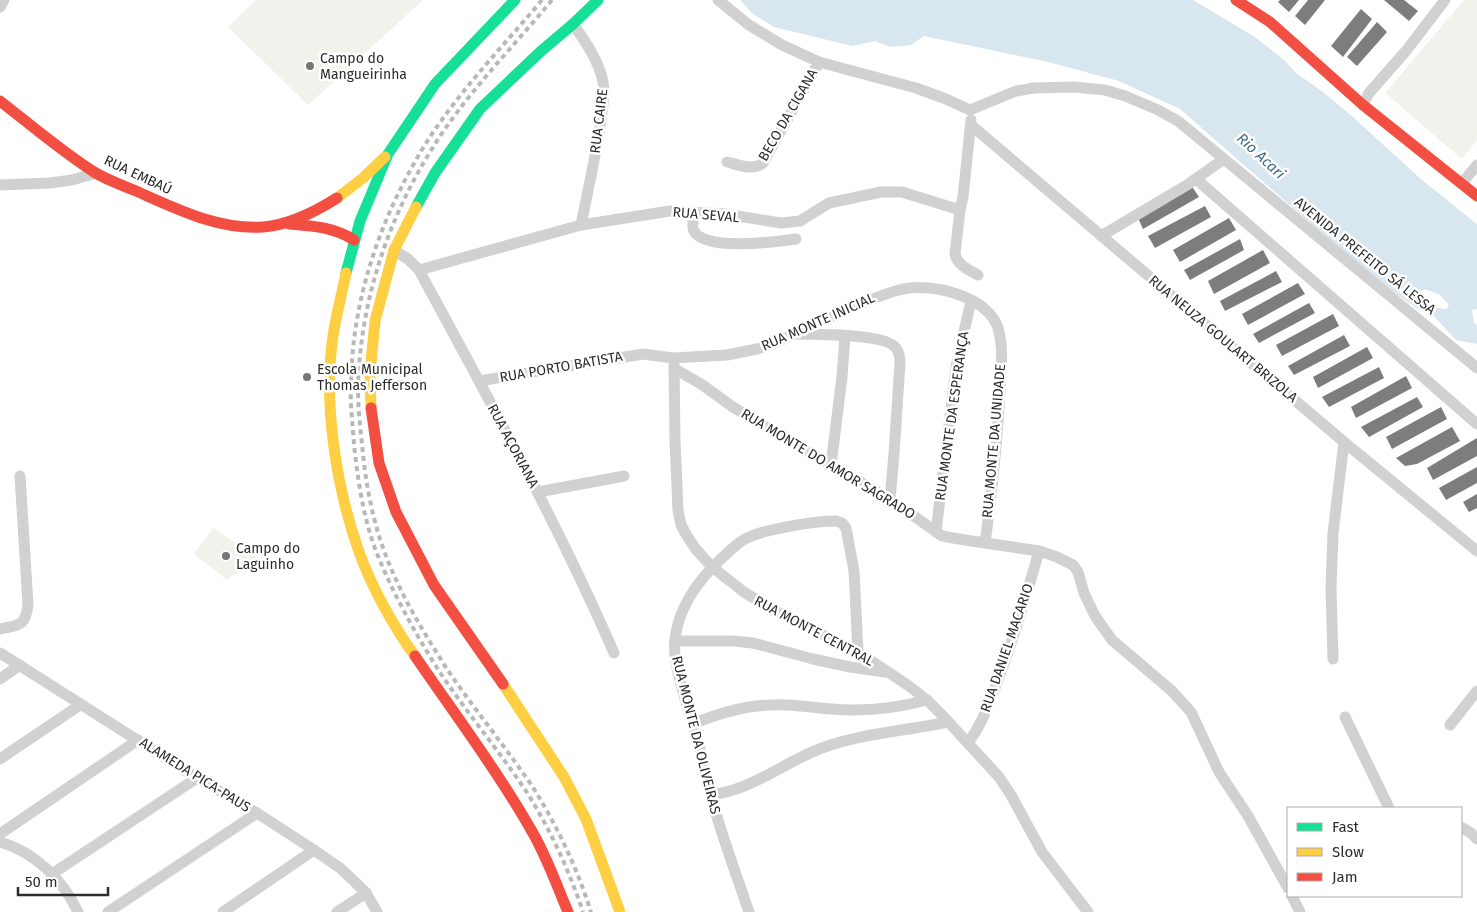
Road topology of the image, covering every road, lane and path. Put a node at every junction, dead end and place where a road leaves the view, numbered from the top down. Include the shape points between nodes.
1 (4, 0) edge
2 (515, 0) edge
3 (598, 0) edge
4 (718, 0) edge
5 (1236, 0) edge
6 (1445, 0) edge
7 (0, 7) edge
8 (574, 24) junction
9 (818, 62) junction
10 (0, 101) edge
11 (1363, 105) junction
12 (970, 110) junction
13 (971, 125) junction
14 (388, 154) junction
15 (1224, 159) junction
16 (727, 162) dead end
17 (1477, 164) edge
18 (96, 173) junction
19 (1196, 179) junction
20 (1462, 183) junction
21 (0, 185) edge
22 (1477, 196) edge
23 (960, 210) junction
24 (695, 212) junction
25 (284, 223) junction
26 (581, 225) junction
27 (1101, 236) junction
28 (354, 240) junction
29 (796, 240) dead end
30 (394, 250) junction
31 (419, 270) junction
32 (978, 275) dead end
33 (971, 300) junction
34 (988, 312) joint
35 (793, 334) junction
36 (845, 336) junction
37 (642, 354) joint
38 (674, 363) junction
39 (1477, 368) edge
40 (479, 381) junction
41 (1477, 424) edge
42 (1344, 442) junction
43 (831, 465) junction
44 (20, 476) dead end
45 (624, 476) dead end
46 (538, 492) junction
47 (890, 499) junction
48 (936, 532) junction
49 (985, 543) junction
50 (1039, 551) junction
51 (1477, 551) edge
52 (712, 567) junction
53 (0, 629) edge
54 (675, 641) junction
55 (858, 652) junction
56 (0, 653) edge
57 (614, 654) dead end
58 (1333, 659) dead end
59 (20, 665) junction
60 (889, 672) junction
61 (0, 679) edge
62 (1477, 692) edge
63 (927, 700) junction
64 (80, 705) junction
65 (1345, 717) dead end
66 (948, 722) junction
67 (692, 724) junction
68 (1450, 725) dead end
69 (138, 740) junction
70 (968, 743) junction
71 (0, 759) edge
72 (197, 778) junction
73 (710, 795) junction
74 (1389, 807) edge
75 (257, 813) junction
76 (1462, 827) edge
77 (0, 834) edge
78 (1477, 839) edge
79 (0, 842) edge
80 (314, 850) junction
81 (52, 874) junction
82 (1287, 886) edge
83 (366, 893) junction
84 (1292, 897) edge
85 (78, 912) edge
86 (108, 912) edge
87 (223, 912) edge
88 (337, 912) edge
89 (376, 912) edge
90 (568, 912) edge
91 (620, 912) edge
92 (749, 912) edge
93 (1088, 912) edge
94 (1300, 912) edge

1 - 7 street
2 - 14 main road via 435,84
3 - 8 main road
4 - 9 street via 748,25
5 - 11 main road via 1270,22
6 - 11 street
8 - 26 street, RUA CAIRE via 597,65 604,97
8 - 30 main road via 480,109 436,173
9 - 12 street via 916,88
9 - 16 street, BECO DA CIGANA via 763,163 754,167
10 - 18 main road, RUA EMBAÚ
11 - 20 main road
12 - 13 street
12 - 15 street, AVENIDA PREFEITO SÁ LESSA via 1016,90 1074,87 1105,90 1178,121
13 - 23 street
13 - 27 street, RUA NEUZA GOULART BRIZOLA
14 - 25 main road, RUA EMBAÚ via 345,193 311,213
14 - 28 main road
15 - 19 street
15 - 39 street, AVENIDA PREFEITO SÁ LESSA
17 - 20 street
18 - 21 street via 50,183
18 - 25 main road, RUA EMBAÚ via 175,209 214,222 253,227
19 - 27 street
19 - 41 street
20 - 22 main road
23 - 24 street, RUA SEVAL via 902,192 881,192 829,203 800,221 781,223
23 - 32 street via 955,257
24 - 26 street, RUA SEVAL via 670,211
24 - 29 street via 693,228 705,240 755,244
25 - 28 main road, RUA EMBAÚ via 332,228
26 - 31 street, RUA SEVAL
27 - 42 street, RUA NEUZA GOULART BRIZOLA
28 - 90 main road via 333,337 330,385 333,441 341,488 358,550 399,634 531,829
30 - 31 street, RUA AÇORIANA
30 - 91 main road via 375,321 370,373 371,413 385,480 396,512 434,585 564,777 586,819
31 - 40 street, RUA AÇORIANA
33 - 34 street, RUA MONTE INICIAL
33 - 35 street, RUA MONTE INICIAL via 940,289 906,288 880,295
33 - 48 street, RUA MONTE DA ESPERANÇA via 956,367
34 - 49 street, RUA MONTE DA UNIDADE via 997,327 1001,361 998,436
35 - 36 street
35 - 38 street, RUA MONTE INICIAL via 749,351
36 - 43 street
36 - 47 street via 888,342 896,348 899,356
37 - 38 street, RUA MONTE INICIAL
37 - 40 street, RUA PORTO BATISTA
38 - 43 street, RUA MONTE DO AMOR SAGRADO via 733,407
38 - 52 street, RUA MONTE CENTRAL via 678,510 687,536
40 - 46 street, RUA AÇORIANA
42 - 51 street, RUA NEUZA GOULART BRIZOLA
42 - 58 street via 1333,533
43 - 47 street, RUA MONTE DO AMOR SAGRADO
44 - 53 street via 27,615 20,625
45 - 46 street
46 - 57 street, RUA AÇORIANA
47 - 48 street, RUA MONTE DO AMOR SAGRADO
48 - 49 street, RUA MONTE DO AMOR SAGRADO via 942,536
49 - 50 street, RUA MONTE DO AMOR SAGRADO
50 - 70 street, RUA DANIEL MACARIO via 1004,664 979,727
50 - 82 street, RUA MONTE DO AMOR SAGRADO via 1073,565 1095,616 1112,640 1191,712 1215,766 1248,816
52 - 54 street, RUA MONTE DA OLIVEIRAS via 696,585 679,617
52 - 55 street, RUA MONTE CENTRAL via 775,611
52 - 55 street, RUA MONTE DA OLIVEIRAS via 735,546 763,532 836,520 842,523 846,528 854,571
54 - 60 street via 753,643 831,663
54 - 67 street, RUA MONTE DA OLIVEIRAS via 676,664
55 - 60 street, RUA MONTE CENTRAL
56 - 59 street, ALAMEDA PICA-PAUS
59 - 61 street
59 - 64 street, ALAMEDA PICA-PAUS
60 - 63 street, RUA MONTE CENTRAL
62 - 68 street
63 - 66 street, RUA MONTE CENTRAL
63 - 67 street via 864,710 772,704 743,707
64 - 69 street, ALAMEDA PICA-PAUS
64 - 71 street
65 - 74 street
66 - 70 street, RUA MONTE CENTRAL
66 - 73 street via 848,740 822,748 732,792
67 - 73 street, RUA MONTE DA OLIVEIRAS
69 - 72 street, ALAMEDA PICA-PAUS
69 - 77 street
70 - 93 street, RUA MONTE CENTRAL via 1012,795 1042,852
72 - 75 street, ALAMEDA PICA-PAUS
72 - 81 street
73 - 92 street, RUA MONTE DA OLIVEIRAS
75 - 80 street, ALAMEDA PICA-PAUS
75 - 86 street
76 - 78 street
79 - 81 street via 26,854
80 - 83 street, ALAMEDA PICA-PAUS via 340,868
80 - 87 street
81 - 85 street via 66,890
83 - 88 street
83 - 89 street, ALAMEDA PICA-PAUS
84 - 94 street

